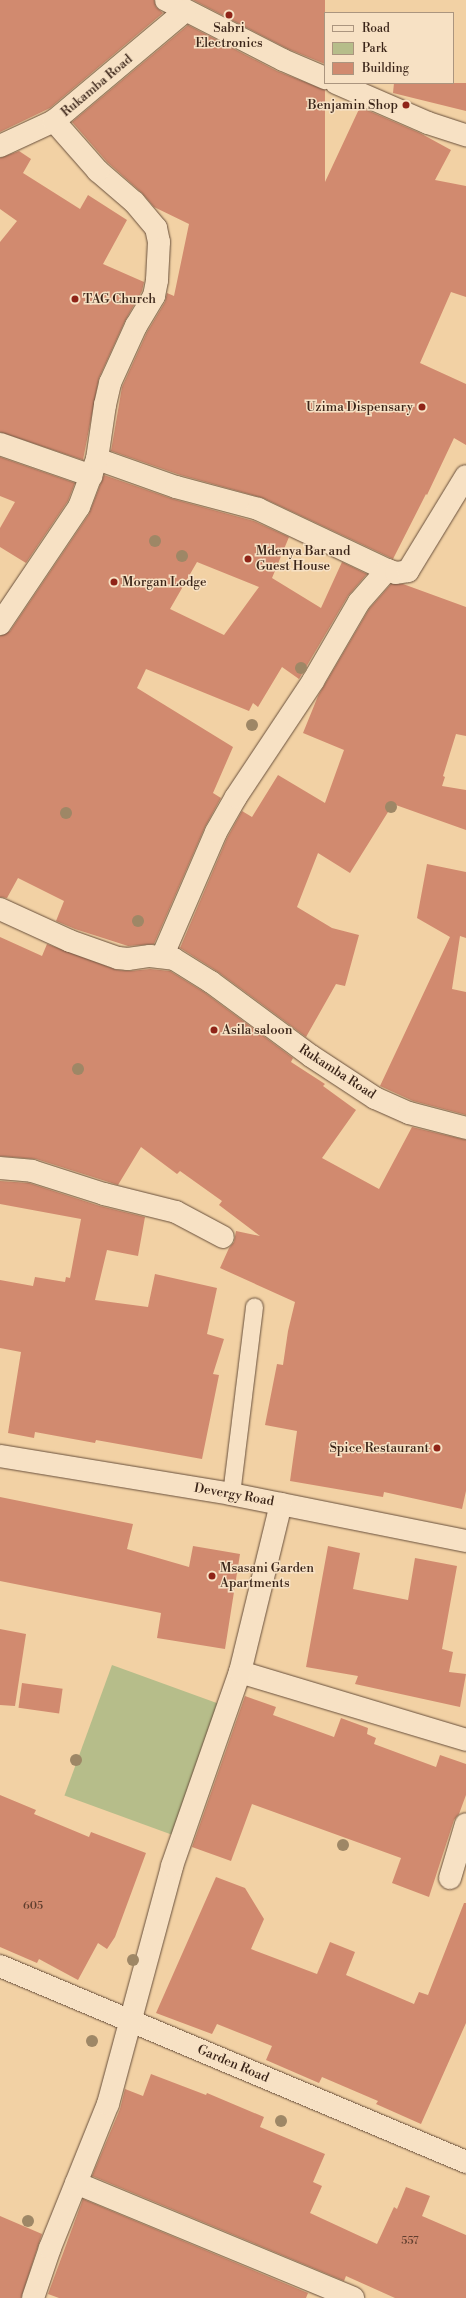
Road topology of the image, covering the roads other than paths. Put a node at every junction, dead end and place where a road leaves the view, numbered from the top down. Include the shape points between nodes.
1 (166, 0) edge
2 (185, 11) junction
3 (324, 78) edge
4 (338, 84) edge
5 (54, 121) junction
6 (466, 136) edge
7 (0, 146) edge
8 (0, 444) edge
9 (95, 468) junction
10 (466, 476) edge
11 (387, 570) junction
12 (0, 624) edge
13 (0, 909) edge
14 (162, 957) junction
15 (466, 1128) edge
16 (0, 1168) edge
17 (223, 1237) dead end
18 (254, 1306) dead end
19 (0, 1456) edge
20 (231, 1494) junction
21 (281, 1504) junction
22 (466, 1540) edge
23 (240, 1672) junction
24 (466, 1740) edge
25 (466, 1824) edge
26 (450, 1878) dead end
27 (0, 1966) edge
28 (132, 2021) junction
29 (466, 2162) edge
30 (76, 2183) junction
31 (34, 2298) edge
32 (353, 2298) edge

1 - 2 street
2 - 3 street
2 - 5 street, Rukamba Road
4 - 6 street via 428,123
5 - 7 street, Rukamba Road
5 - 9 street via 98,171 142,210 156,228 159,242 154,296 136,326 110,383
8 - 9 street
9 - 11 street via 258,509
9 - 12 street via 79,507
10 - 11 street via 408,571 396,573
11 - 14 street via 359,602 313,682 236,797 216,832
13 - 14 street, Rukamba Road via 70,941 118,958
14 - 15 street, Rukamba Road via 183,964 375,1098 409,1113
16 - 17 street via 32,1171 104,1194 176,1212
18 - 20 lane
19 - 20 street, Devergy Road
20 - 21 street, Devergy Road
21 - 22 street, Devergy Road
21 - 23 street
23 - 24 street
23 - 28 street via 172,1866
25 - 26 street
27 - 28 street, Garden Road
28 - 29 street, Garden Road
28 - 30 street via 108,2104
30 - 31 street via 42,2268
30 - 32 street

